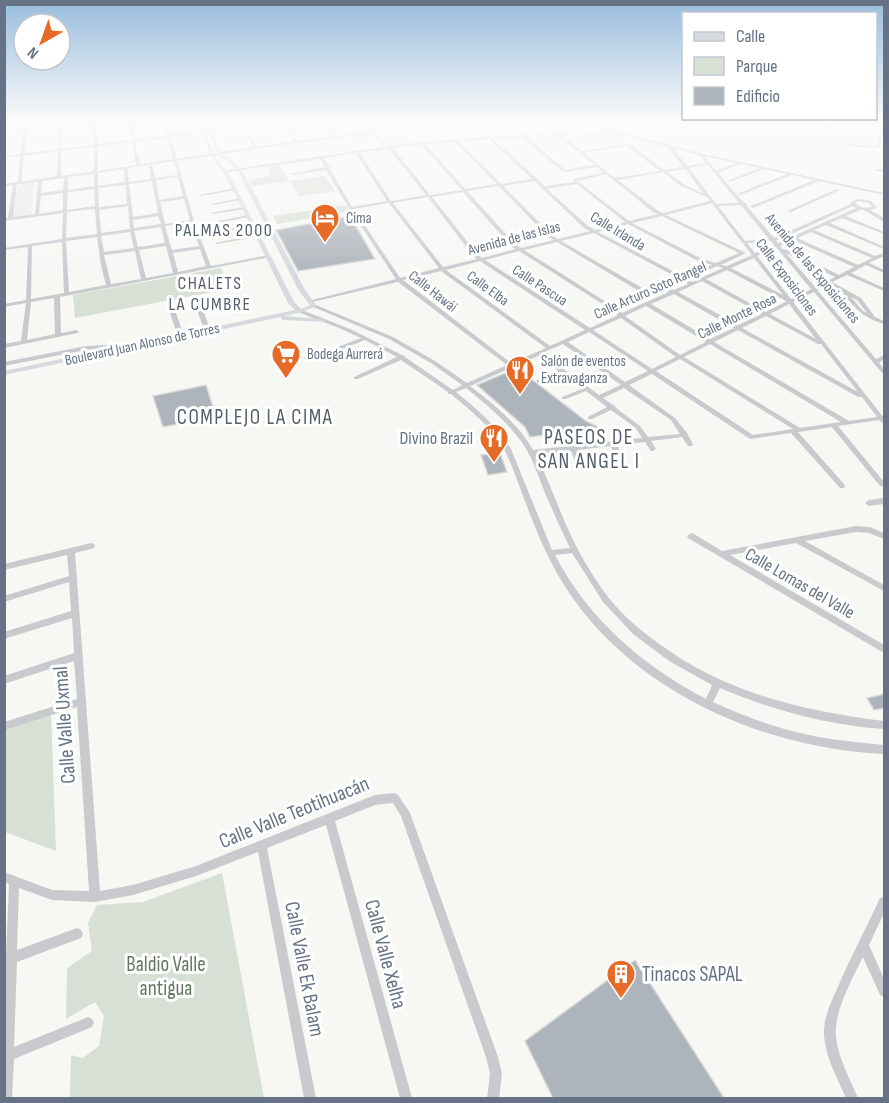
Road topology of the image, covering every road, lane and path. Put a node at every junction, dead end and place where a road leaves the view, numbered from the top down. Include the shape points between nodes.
1 (18, 173) edge
2 (84, 173) edge
3 (87, 173) edge
4 (99, 173) edge
5 (126, 173) edge
6 (152, 173) edge
7 (226, 173) edge
8 (242, 173) edge
9 (294, 173) edge
10 (332, 173) edge
11 (371, 173) edge
12 (411, 173) edge
13 (449, 173) edge
14 (489, 173) edge
15 (526, 173) edge
16 (605, 173) edge
17 (607, 173) edge
18 (648, 173) edge
19 (666, 173) edge
20 (690, 173) edge
21 (718, 173) edge
22 (751, 173) edge
23 (791, 173) edge
24 (794, 173) edge
25 (291, 174) dead end
26 (59, 176) joint
27 (66, 176) junction
28 (180, 176) joint
29 (153, 179) junction
30 (614, 179) junction
31 (819, 179) junction
32 (40, 180) junction
33 (533, 180) junction
34 (576, 180) junction
35 (730, 181) dead end
36 (828, 181) junction
37 (17, 182) junction
38 (127, 183) junction
39 (4, 184) edge
40 (839, 184) junction
41 (501, 185) junction
42 (561, 185) junction
43 (96, 187) junction
44 (542, 188) junction
45 (235, 189) junction
46 (464, 190) junction
47 (838, 190) junction
48 (65, 191) junction
49 (567, 192) dead end
50 (740, 194) dead end
51 (885, 194) edge
52 (38, 195) junction
53 (201, 195) dead end
54 (429, 196) junction
55 (706, 196) junction
56 (186, 197) junction
57 (13, 199) junction
58 (240, 199) junction
59 (4, 200) edge
60 (862, 200) junction
61 (158, 201) junction
62 (390, 202) junction
63 (853, 203) junction
64 (213, 204) dead end
65 (713, 204) junction
66 (745, 204) junction
67 (129, 205) junction
68 (753, 207) dead end
69 (96, 208) junction
70 (244, 208) junction
71 (351, 208) junction
72 (862, 209) junction
73 (789, 211) dead end
74 (66, 212) junction
75 (212, 213) dead end
76 (659, 213) junction
77 (160, 214) junction
78 (37, 216) junction
79 (248, 216) junction
80 (842, 216) junction
81 (131, 219) junction
82 (7, 220) edge
83 (818, 220) junction
84 (885, 220) edge
85 (192, 221) junction
86 (625, 221) junction
87 (212, 223) dead end
88 (826, 223) junction
89 (254, 225) junction
90 (163, 226) junction
91 (132, 230) junction
92 (590, 230) junction
93 (810, 230) junction
94 (213, 233) dead end
95 (885, 233) edge
96 (97, 235) junction
97 (259, 235) junction
98 (793, 238) junction
99 (555, 239) junction
100 (64, 240) junction
101 (746, 242) junction
102 (168, 243) junction
103 (217, 243) dead end
104 (777, 244) junction
105 (30, 245) junction
106 (201, 247) junction
107 (136, 248) junction
108 (4, 249) edge
109 (519, 249) junction
110 (170, 252) junction
111 (884, 252) edge
112 (742, 253) junction
113 (103, 254) junction
114 (755, 255) junction
115 (269, 256) junction
116 (875, 258) junction
117 (480, 259) junction
118 (804, 260) dead end
119 (865, 263) junction
120 (715, 265) junction
121 (819, 267) dead end
122 (858, 267) junction
123 (209, 268) junction
124 (728, 268) junction
125 (442, 269) junction
126 (885, 272) edge
127 (847, 273) junction
128 (176, 274) junction
129 (840, 277) junction
130 (144, 280) junction
131 (399, 280) junction
132 (681, 280) junction
133 (702, 280) junction
134 (828, 282) junction
135 (693, 284) junction
136 (109, 286) junction
137 (662, 289) junction
138 (814, 290) junction
139 (885, 290) edge
140 (675, 292) junction
141 (67, 294) junction
142 (648, 294) junction
143 (57, 296) junction
144 (27, 301) junction
145 (790, 301) junction
146 (312, 304) junction
147 (198, 305) dead end
148 (648, 305) junction
149 (4, 306) edge
150 (297, 309) junction
151 (614, 309) junction
152 (172, 310) dead end
153 (765, 314) junction
154 (272, 317) junction
155 (620, 317) junction
156 (322, 321) junction
157 (885, 323) edge
158 (206, 326) junction
159 (739, 328) junction
160 (589, 330) junction
161 (179, 331) junction
162 (76, 332) dead end
163 (58, 335) junction
164 (365, 338) junction
165 (24, 342) junction
166 (564, 342) junction
167 (712, 342) junction
168 (823, 344) junction
169 (4, 346) edge
170 (340, 348) dead end
171 (550, 348) junction
172 (538, 353) junction
173 (402, 357) junction
174 (681, 357) junction
175 (885, 357) edge
176 (876, 362) junction
177 (4, 366) edge
178 (511, 366) junction
179 (562, 371) junction
180 (651, 372) junction
181 (885, 372) edge
182 (4, 373) edge
183 (356, 378) dead end
184 (457, 379) junction
185 (539, 381) dead end
186 (625, 385) junction
187 (441, 386) junction
188 (466, 386) junction
189 (587, 389) junction
190 (450, 393) junction
191 (564, 398) dead end
192 (599, 398) junction
193 (864, 398) junction
194 (613, 407) junction
195 (590, 418) dead end
196 (883, 420) edge
197 (848, 423) junction
198 (833, 426) junction
199 (796, 431) junction
200 (685, 435) junction
201 (646, 439) junction
202 (614, 443) junction
203 (690, 444) dead end
204 (574, 449) junction
205 (653, 449) dead end
206 (531, 453) junction
207 (617, 455) dead end
208 (578, 461) dead end
209 (882, 484) dead end
210 (842, 486) dead end
211 (885, 501) edge
212 (869, 503) dead end
213 (691, 536) dead end
214 (885, 536) edge
215 (797, 540) junction
216 (91, 546) dead end
217 (574, 550) junction
218 (71, 551) junction
219 (550, 553) junction
220 (721, 554) junction
221 (4, 567) edge
222 (73, 578) junction
223 (885, 588) edge
224 (4, 599) edge
225 (74, 614) junction
226 (4, 636) edge
227 (885, 650) edge
228 (77, 656) junction
229 (4, 680) edge
230 (717, 682) junction
231 (80, 702) junction
232 (708, 704) junction
233 (885, 725) edge
234 (4, 726) edge
235 (885, 750) edge
236 (329, 819) junction
237 (262, 846) junction
238 (9, 879) edge
239 (95, 897) junction
240 (885, 902) edge
241 (77, 934) dead end
242 (864, 946) junction
243 (9, 959) junction
244 (885, 991) edge
245 (88, 1023) dead end
246 (7, 1056) junction
247 (6, 1098) edge
248 (310, 1098) edge
249 (406, 1098) edge
250 (493, 1098) edge
251 (852, 1098) edge

1 - 37 street
2 - 26 street
3 - 27 street
4 - 43 street
5 - 38 street
6 - 29 street
7 - 45 main road
8 - 146 main road
9 - 25 street
10 - 71 street, Calle Hawái
11 - 62 street, Calle Elba
12 - 54 street, Calle Pascua
13 - 46 street
14 - 41 street
15 - 33 street, Calle Irlanda
16 - 34 street
17 - 30 street
18 - 30 street
19 - 55 street
20 - 55 street, Calle Exposiciones
21 - 66 street, Avenida de las Exposiciones
22 - 35 street
23 - 50 street
24 - 31 street
26 - 37 street
27 - 32 street
27 - 48 street
28 - 29 street
28 - 56 street
29 - 38 street
29 - 61 street
30 - 76 street
31 - 36 street
31 - 68 street
32 - 37 street
32 - 52 street
33 - 41 street
33 - 44 street, Calle Irlanda
34 - 42 street
34 - 86 street
36 - 40 street
36 - 47 street
37 - 39 street
37 - 57 street
38 - 43 street
38 - 67 street
40 - 51 street
40 - 60 street
41 - 46 street
41 - 99 street
42 - 44 street
42 - 49 street
43 - 48 street
43 - 69 street
44 - 92 street, Calle Irlanda
45 - 53 street
45 - 58 main road
46 - 54 street
46 - 109 street
47 - 63 street
47 - 73 street
48 - 52 street
48 - 74 street
52 - 78 street
54 - 62 street
54 - 117 street, Calle Pascua
55 - 65 street, Calle Exposiciones
56 - 61 street
56 - 85 street
57 - 59 street
57 - 82 street
58 - 64 street
58 - 70 main road
60 - 63 street, Calle Arturo Soto Rangel
60 - 72 street, Calle Arturo Soto Rangel via 878,206
61 - 77 street
62 - 71 street
62 - 125 street, Calle Elba
63 - 72 street
63 - 83 street, Calle Arturo Soto Rangel
65 - 66 street, Avenida de las Islas
65 - 76 street, Avenida de las Islas
65 - 101 street, Calle Exposiciones
66 - 104 street, Avenida de las Exposiciones
67 - 69 street
67 - 81 street
69 - 74 street
69 - 96 street
70 - 75 street
70 - 79 main road
71 - 131 street, Calle Hawái
72 - 80 street, Calle Arturo Soto Rangel
72 - 84 street
74 - 78 street
74 - 100 street
76 - 86 street, Avenida de las Islas
76 - 112 street
77 - 81 street
77 - 90 street
78 - 82 street
79 - 87 street
79 - 89 main road
80 - 88 street, Calle Arturo Soto Rangel
80 - 95 street
81 - 91 street
83 - 88 street
83 - 104 street, Calle Arturo Soto Rangel
85 - 90 street
85 - 106 street
86 - 92 street, Avenida de las Islas
86 - 120 street
88 - 93 street, Calle Arturo Soto Rangel
88 - 111 street
89 - 94 street
89 - 97 main road
90 - 91 street
90 - 102 street
91 - 96 street
91 - 107 street
92 - 99 street, Avenida de las Islas
92 - 132 street, Calle Irlanda
93 - 98 street, Calle Arturo Soto Rangel
93 - 116 street
96 - 100 street
96 - 113 street
97 - 103 street
97 - 115 main road
98 - 104 street, Calle Arturo Soto Rangel
98 - 122 street
99 - 109 street, Avenida de las Islas
99 - 142 street
100 - 105 street
100 - 141 street
101 - 104 street, Calle Arturo Soto Rangel
101 - 114 street, Calle Exposiciones
102 - 107 street
102 - 110 street
104 - 114 street, Calle Arturo Soto Rangel
104 - 118 street
104 - 138 street, Avenida de las Exposiciones
105 - 108 street
105 - 144 street
106 - 110 street
106 - 123 street
107 - 113 street
107 - 130 street
109 - 117 street, Avenida de las Islas
109 - 151 street
110 - 128 street
111 - 116 street, Calle Monte Rosa
112 - 114 street
112 - 120 street
113 - 136 street
114 - 124 street, Calle Arturo Soto Rangel
114 - 145 street, Calle Exposiciones
115 - 123 street
115 - 150 main road
116 - 119 street, Calle Monte Rosa
117 - 125 street, Avenida de las Islas
117 - 160 street, Calle Pascua
119 - 122 street, Calle Monte Rosa
119 - 126 street
120 - 124 street
120 - 132 street
121 - 129 street
122 - 127 street, Calle Monte Rosa
123 - 128 street
124 - 133 street, Calle Arturo Soto Rangel
124 - 145 street
125 - 131 street, Avenida de las Islas
125 - 171 street, Calle Elba
127 - 129 street, Calle Monte Rosa
127 - 139 street
128 - 130 street
129 - 134 street, Calle Monte Rosa
130 - 136 street
131 - 146 street, Avenida de las Islas
131 - 178 street, Calle Hawái
132 - 135 street, Calle Irlanda
132 - 137 street
133 - 135 street, Calle Arturo Soto Rangel
133 - 153 street
134 - 138 street, Calle Monte Rosa
134 - 157 street via 843,291 858,310
135 - 140 street, Calle Arturo Soto Rangel
136 - 141 street
137 - 140 street
137 - 142 street
138 - 145 street, Calle Monte Rosa
138 - 176 street, Avenida de las Exposiciones
140 - 148 street, Calle Arturo Soto Rangel
140 - 159 street
141 - 143 street
142 - 151 street
143 - 144 street
143 - 163 street
144 - 149 street
144 - 165 street
145 - 153 street, Calle Monte Rosa
145 - 168 street, Calle Exposiciones
146 - 150 main road, Boulevard Juan Alonso de Torres
146 - 184 street via 401,343
147 - 158 street
148 - 155 street, Calle Arturo Soto Rangel
148 - 167 street
150 - 154 main road, Boulevard Juan Alonso de Torres
150 - 156 street
150 - 158 main road, Boulevard Juan Alonso de Torres
151 - 155 street
152 - 161 street
153 - 159 street, Calle Monte Rosa
153 - 168 street
154 - 156 main road
154 - 182 main road, Boulevard Juan Alonso de Torres
155 - 160 street, Calle Arturo Soto Rangel
155 - 174 street
156 - 164 street
158 - 161 main road, Boulevard Juan Alonso de Torres
159 - 167 street, Calle Monte Rosa
159 - 193 street
160 - 166 street, Calle Arturo Soto Rangel
160 - 180 street
161 - 177 main road, Boulevard Juan Alonso de Torres
162 - 163 street
163 - 165 street
164 - 170 street
164 - 173 street
165 - 169 street
166 - 171 street, Calle Arturo Soto Rangel
166 - 186 street
167 - 174 street, Calle Monte Rosa
167 - 197 street
168 - 193 street, Calle Exposiciones
171 - 172 street, Calle Arturo Soto Rangel
172 - 178 street, Calle Arturo Soto Rangel
172 - 179 street
173 - 183 street
173 - 187 street
174 - 180 street, Calle Monte Rosa
174 - 199 street
175 - 176 street
176 - 181 street, Avenida de las Exposiciones
178 - 188 street, Calle Arturo Soto Rangel
179 - 185 street
179 - 189 street
180 - 186 street, Calle Monte Rosa
180 - 199 street via 752,437
184 - 187 street
184 - 188 street
186 - 192 street, Calle Monte Rosa
186 - 200 street via 673,419
187 - 190 street
188 - 190 street, Calle Arturo Soto Rangel
188 - 206 street via 518,432
189 - 191 street
189 - 192 street
190 - 219 street via 505,444
192 - 194 street
193 - 196 street, Calle Exposiciones
194 - 195 street
194 - 201 street via 638,427
196 - 197 street
197 - 198 street
198 - 199 street
198 - 209 street
199 - 210 street
200 - 201 street
200 - 203 street
201 - 202 street
201 - 205 street
202 - 204 street
202 - 207 street
204 - 206 street
204 - 208 street
206 - 217 street
211 - 212 street
213 - 220 street
214 - 215 street, Calle Lomas del Valle via 856,529
215 - 220 street, Calle Lomas del Valle
215 - 223 street
216 - 218 street
217 - 219 street
217 - 230 street via 601,595 640,634
218 - 221 street
218 - 222 street, Calle Valle Uxmal
219 - 232 street via 581,605 624,650
220 - 227 street, Calle Lomas del Valle
222 - 224 street
222 - 225 street, Calle Valle Uxmal
225 - 226 street
225 - 228 street, Calle Valle Uxmal
228 - 229 street
228 - 231 street, Calle Valle Uxmal
230 - 232 street
230 - 233 street via 754,699 804,714
231 - 234 street
231 - 239 street, Calle Valle Uxmal
232 - 235 street via 810,742
236 - 237 street, Calle Valle Teotihuacán
236 - 249 street, Calle Valle Xelha
236 - 250 street, Calle Valle Teotihuacán via 383,797 395,798 402,805 492,1057 496,1074
237 - 239 street, Calle Valle Teotihuacán via 165,883
237 - 248 street, Calle Valle Ek Balam
238 - 239 street, Calle Valle Teotihuacán via 52,895
238 - 243 street
240 - 242 street
241 - 243 street
242 - 244 street
242 - 251 street via 830,1027
243 - 246 street
245 - 246 street
246 - 247 street

